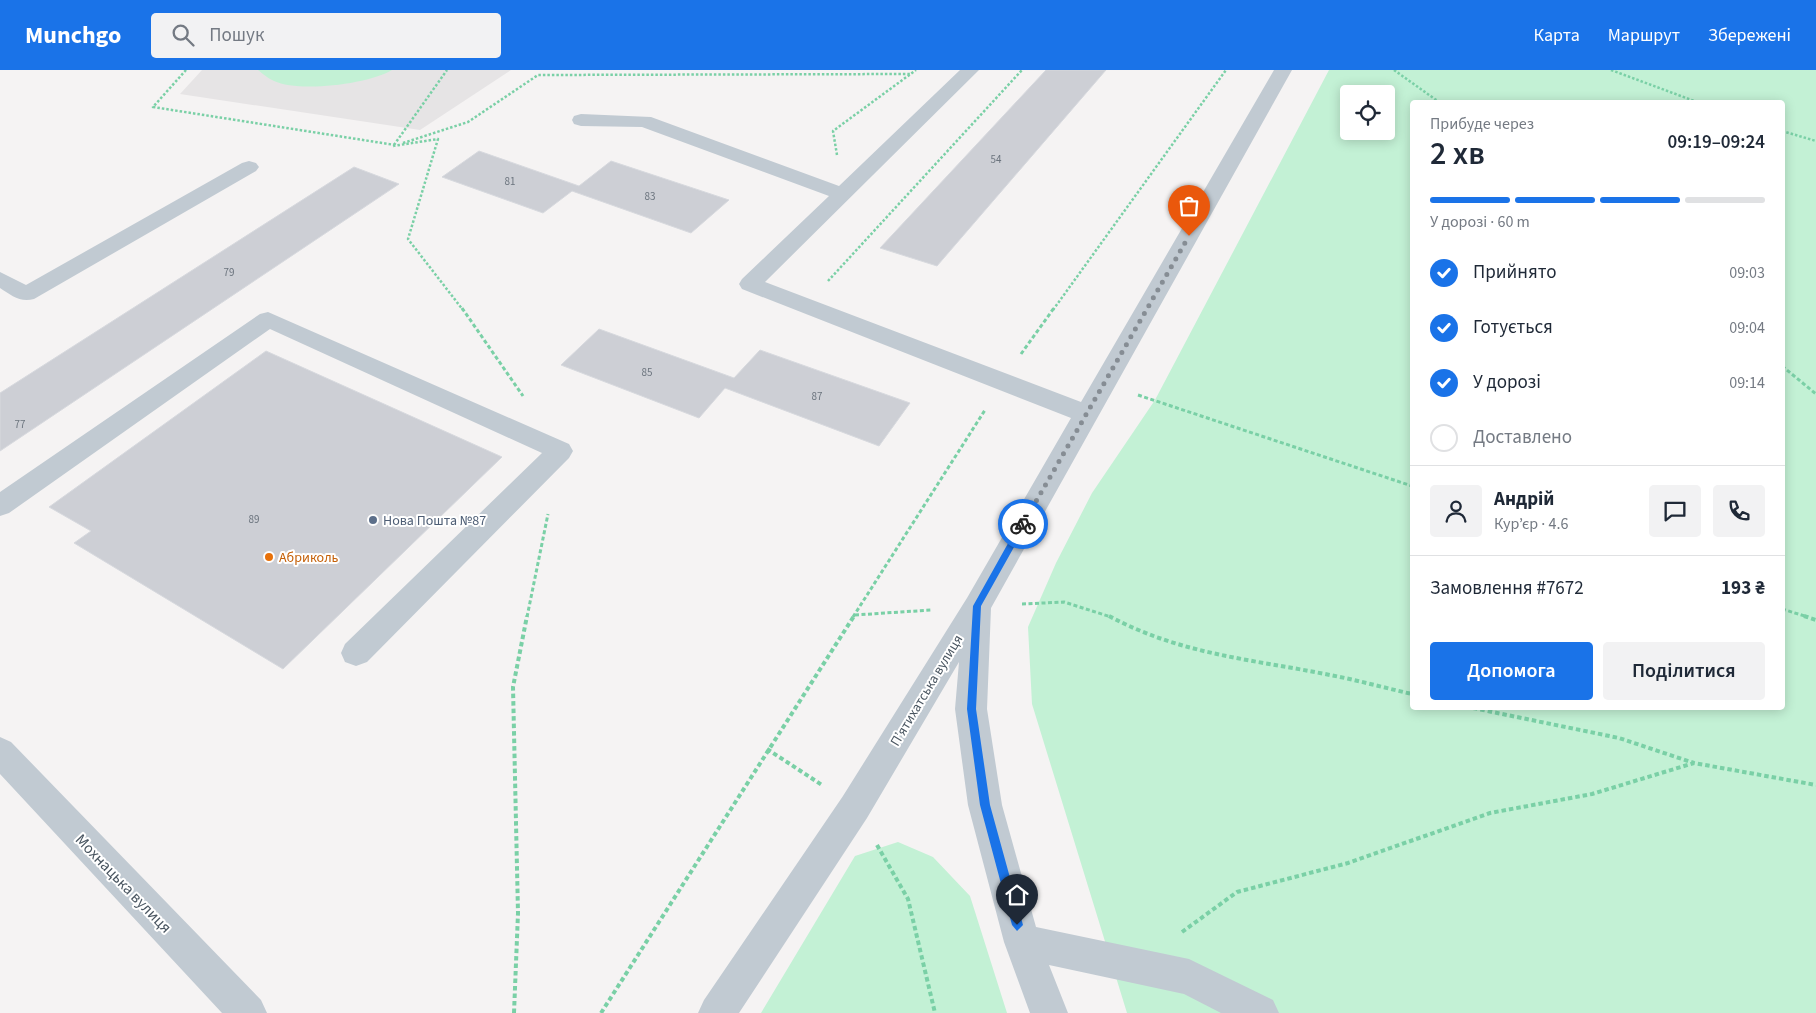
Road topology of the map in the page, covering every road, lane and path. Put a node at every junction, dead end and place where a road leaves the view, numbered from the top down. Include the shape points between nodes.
1 (186, 70) edge
2 (447, 70) edge
3 (916, 70) edge
4 (970, 70) edge
5 (1022, 70) edge
6 (1226, 70) edge
7 (1284, 70) edge
8 (1394, 70) edge
9 (1611, 70) edge
10 (1435, 100) edge
11 (1692, 100) edge
12 (581, 120) dead end
13 (1785, 132) edge
14 (332, 134) dead end
15 (1816, 141) edge
16 (249, 168) dead end
17 (843, 194) junction
18 (0, 279) edge
19 (821, 288) dead end
20 (1785, 368) edge
21 (1002, 382) junction
22 (1104, 385) junction
23 (1816, 394) edge
24 (1086, 414) junction
25 (560, 452) junction
26 (1410, 485) edge
27 (0, 506) edge
28 (977, 606) junction
29 (1785, 610) edge
30 (854, 615) junction
31 (1816, 620) edge
32 (356, 653) dead end
33 (1410, 694) edge
34 (1483, 710) edge
35 (767, 749) junction
36 (0, 752) edge
37 (1694, 764) junction
38 (1816, 785) edge
39 (855, 807) junction
40 (1173, 938) dead end
41 (1022, 942) junction
42 (248, 1013) edge
43 (514, 1013) edge
44 (602, 1013) edge
45 (717, 1013) edge
46 (935, 1013) edge
47 (1049, 1013) edge
48 (1260, 1013) edge

1 - 14 path via 152,107
2 - 25 path via 393,146 438,139 408,239 480,331
3 - 17 path via 834,131
4 - 17 street
5 - 19 path
6 - 21 path
7 - 22 street, П’ятихатська вулиця
8 - 10 path
9 - 11 path
12 - 17 street via 644,121
13 - 15 path
16 - 18 street via 26,294
17 - 21 street via 750,284
20 - 23 path
21 - 24 street
21 - 30 path
22 - 24 street, П’ятихатська вулиця
22 - 26 path
24 - 28 street, П’ятихатська вулиця
25 - 27 street via 268,319
25 - 32 street
25 - 43 path via 514,687 518,913
28 - 30 path
28 - 33 path via 1064,602 1107,615 1139,632 1213,655 1330,675
28 - 39 street, П’ятихатська вулиця
28 - 41 street via 971,709 985,805
29 - 31 path
30 - 35 path
34 - 37 path via 1619,738
35 - 39 path
35 - 44 path
36 - 42 street, Мохнацька вулиця
37 - 38 path
37 - 40 path via 1592,794 1490,813 1348,864 1237,892
39 - 45 street, П’ятихатська вулиця
39 - 46 path via 908,899
41 - 47 street
41 - 48 street via 1189,978

